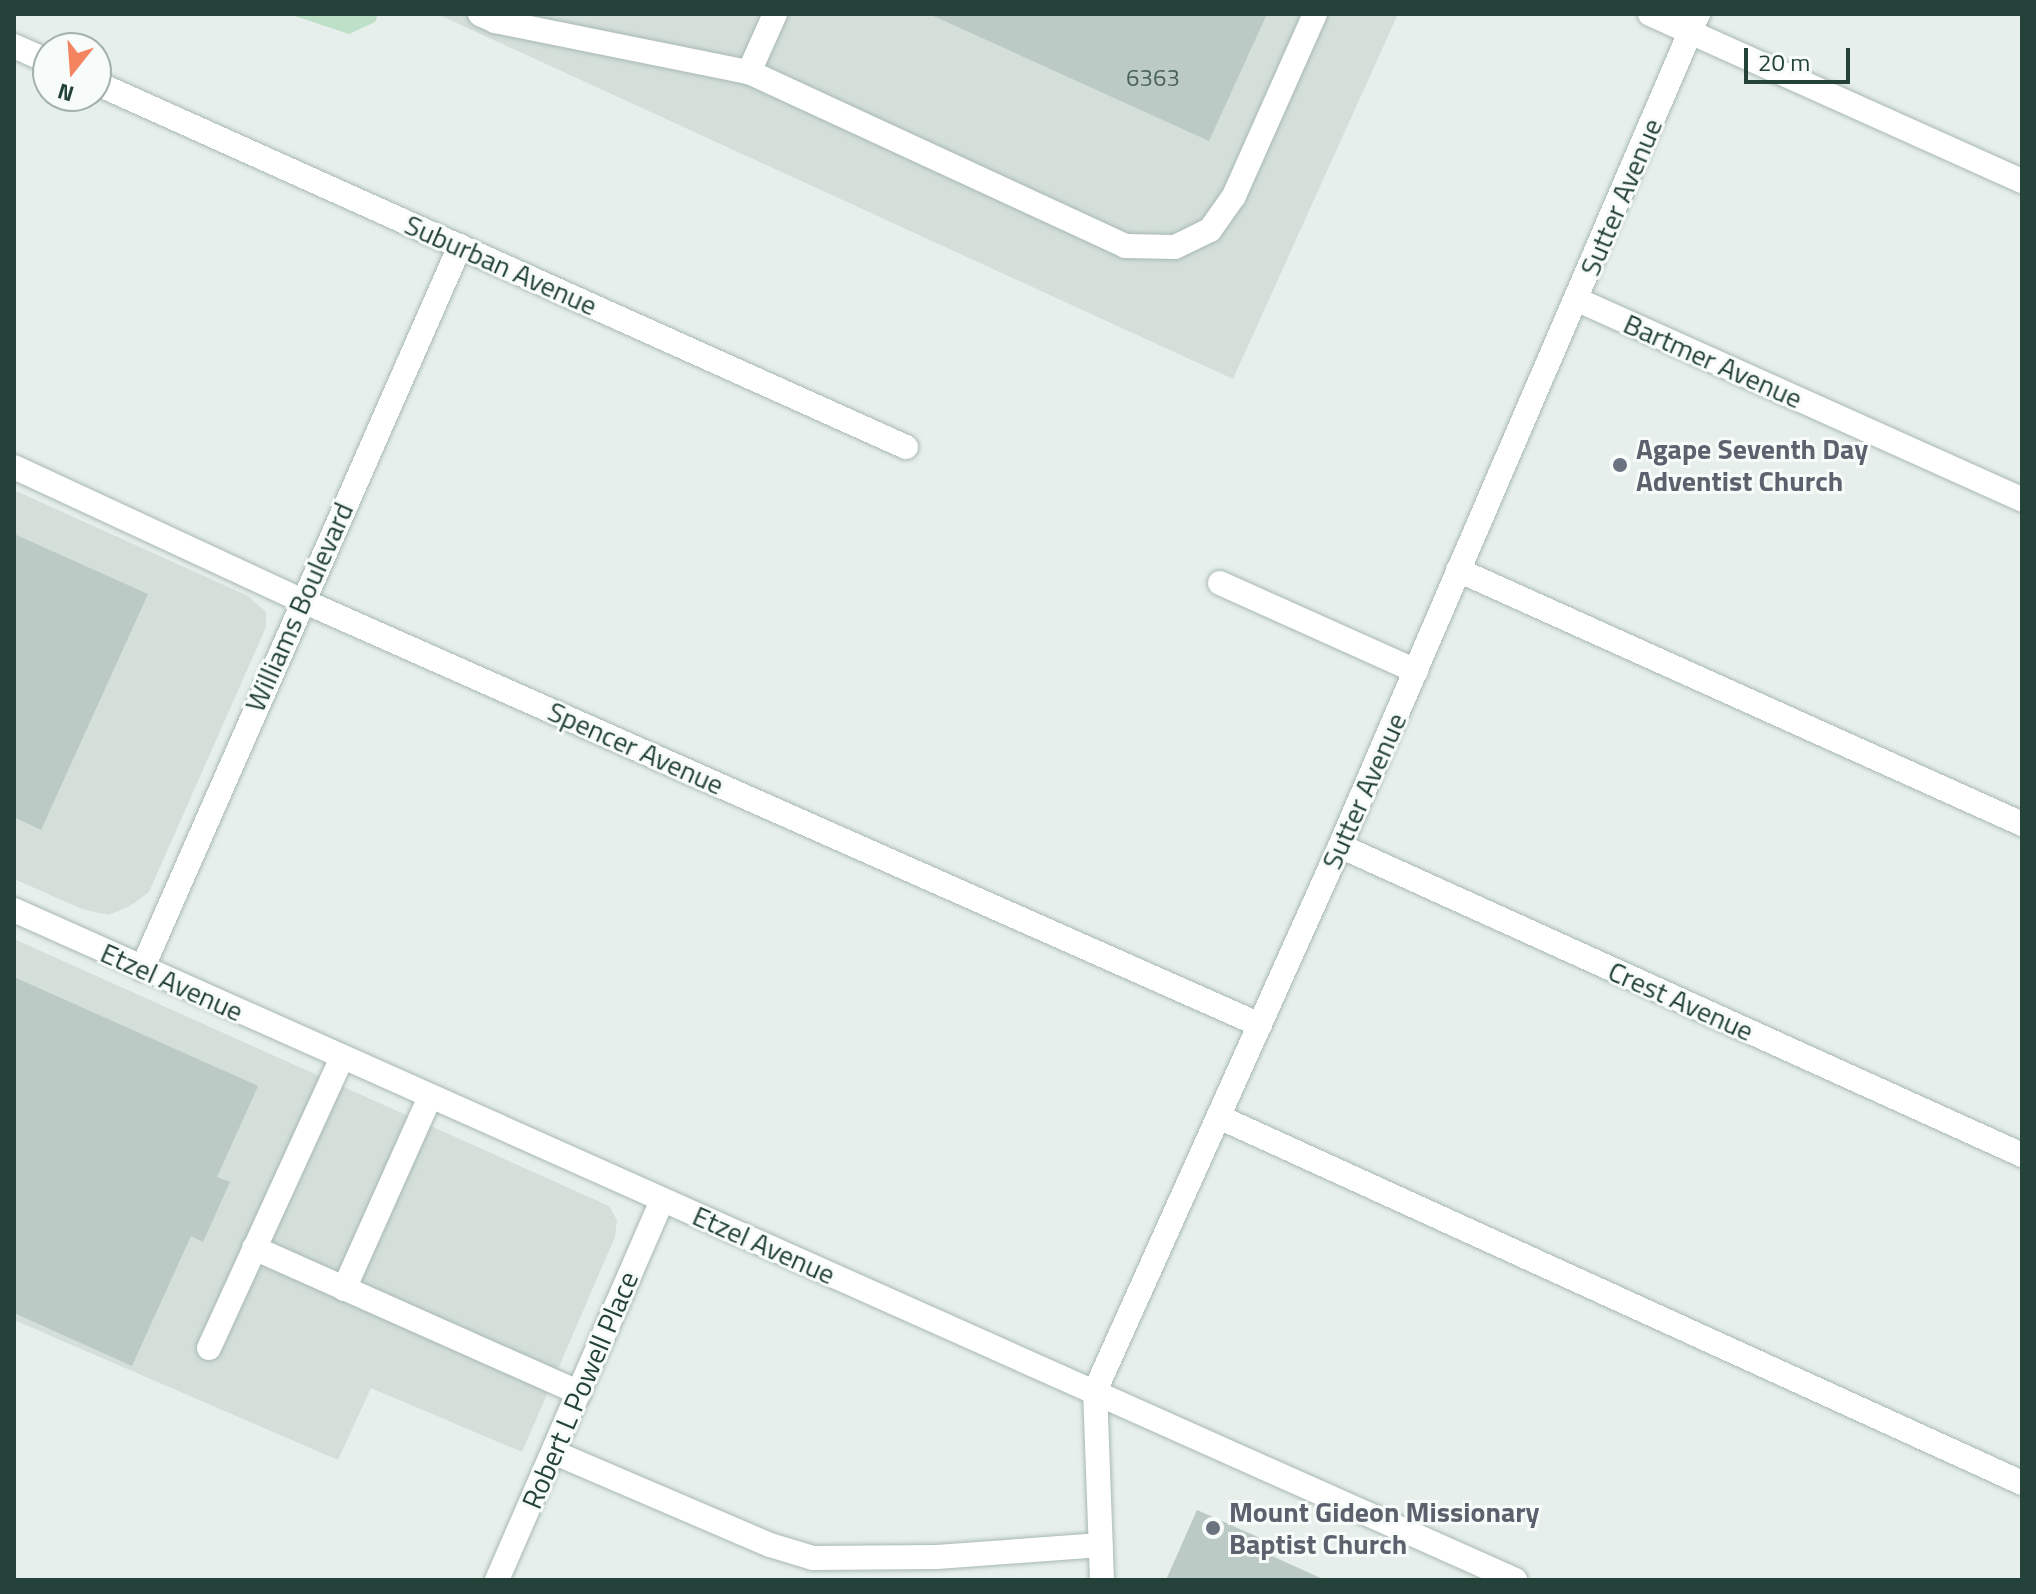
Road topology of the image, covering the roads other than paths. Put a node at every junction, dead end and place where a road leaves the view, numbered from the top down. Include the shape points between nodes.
1 (775, 14) edge
2 (1315, 14) edge
3 (1650, 14) edge
4 (491, 16) edge
5 (1694, 23) edge
6 (749, 72) junction
7 (112, 90) edge
8 (2022, 181) edge
9 (460, 246) junction
10 (1578, 300) junction
11 (906, 447) dead end
12 (14, 467) edge
13 (2022, 500) edge
14 (1458, 570) junction
15 (1220, 583) dead end
16 (301, 600) junction
17 (1416, 671) junction
18 (2022, 824) edge
19 (1340, 846) junction
20 (14, 910) edge
21 (142, 969) junction
22 (1260, 1025) junction
23 (342, 1058) junction
24 (430, 1097) junction
25 (1219, 1117) junction
26 (2022, 1155) edge
27 (662, 1201) junction
28 (254, 1248) junction
29 (344, 1289) junction
30 (209, 1348) dead end
31 (1095, 1391) junction
32 (579, 1393) junction
33 (553, 1452) junction
34 (2022, 1483) edge
35 (1101, 1545) junction
36 (497, 1580) edge
37 (1102, 1580) edge
38 (1515, 1580) edge

1 - 6 street
2 - 6 street via 1234,196 1210,230 1175,247 1125,246
3 - 5 street
4 - 6 street
5 - 8 street
5 - 10 street, Sutter Avenue
7 - 9 street, Suburban Avenue
9 - 11 street, Suburban Avenue
9 - 16 street, Williams Boulevard
10 - 13 street, Bartmer Avenue
10 - 14 street, Sutter Avenue
12 - 16 street, Spencer Avenue
14 - 17 street, Sutter Avenue
14 - 18 street
15 - 17 street
16 - 21 street, Williams Boulevard
16 - 22 street, Spencer Avenue
17 - 19 street, Sutter Avenue
19 - 22 street, Sutter Avenue
19 - 26 street, Crest Avenue
20 - 21 street, Etzel Avenue
21 - 23 street, Etzel Avenue
22 - 25 street, Sutter Avenue
23 - 24 street, Etzel Avenue
23 - 28 street
24 - 27 street, Etzel Avenue
24 - 29 street
25 - 31 street, Sutter Avenue
25 - 34 street
27 - 31 street, Etzel Avenue
27 - 32 street, Robert L Powell Place
28 - 29 street
28 - 30 street
29 - 32 street
31 - 35 street, Sutter Avenue
31 - 38 street, Etzel Avenue
32 - 33 street, Robert L Powell Place
33 - 35 street via 804,1556 937,1557
33 - 36 street, Robert L Powell Place
35 - 37 street, Sutter Avenue

